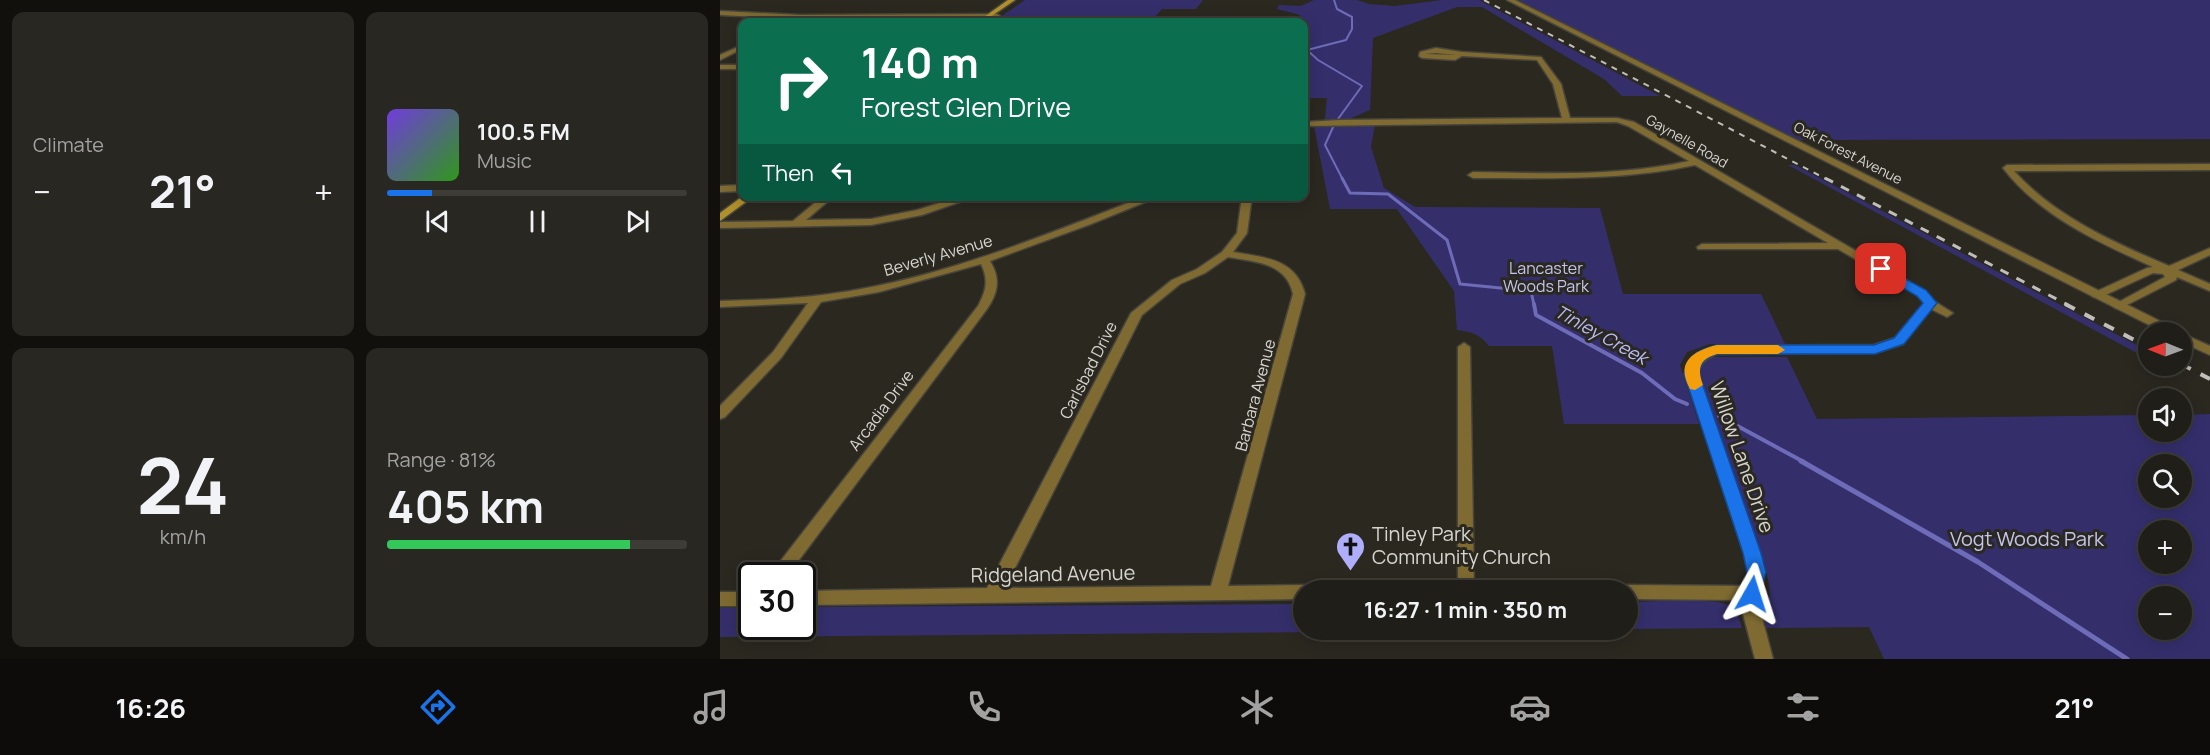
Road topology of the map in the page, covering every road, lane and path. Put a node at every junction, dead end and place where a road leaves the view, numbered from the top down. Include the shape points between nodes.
1 (1012, 0) edge
2 (1020, 0) edge
3 (1510, 0) edge
4 (720, 13) edge
5 (997, 16) joint
6 (800, 17) joint
7 (894, 18) edge
8 (990, 18) edge
9 (992, 18) edge
10 (738, 49) edge
11 (1461, 54) dead end
12 (720, 58) edge
13 (720, 67) edge
14 (738, 67) edge
15 (1567, 120) junction
16 (1308, 124) edge
17 (1698, 162) junction
18 (2210, 167) edge
19 (1473, 175) dead end
20 (720, 189) edge
21 (738, 190) edge
22 (738, 193) edge
23 (743, 201) edge
24 (824, 201) edge
25 (955, 201) edge
26 (1143, 201) edge
27 (1247, 201) edge
28 (720, 208) edge
29 (720, 218) edge
30 (795, 224) junction
31 (720, 225) edge
32 (1840, 246) junction
33 (1702, 247) dead end
34 (2210, 251) edge
35 (1226, 254) junction
36 (984, 260) junction
37 (2168, 270) junction
38 (2210, 288) edge
39 (2097, 295) junction
40 (817, 299) junction
41 (1930, 303) junction
42 (720, 304) edge
43 (2119, 306) junction
44 (1947, 313) dead end
45 (2152, 322) edge
46 (2192, 342) edge
47 (1464, 347) dead end
48 (2210, 351) edge
49 (720, 414) edge
50 (788, 562) edge
51 (1466, 580) edge
52 (1218, 592) junction
53 (1293, 592) edge
54 (1638, 592) edge
55 (1752, 594) junction
56 (992, 596) junction
57 (738, 598) edge
58 (816, 598) edge
59 (720, 599) edge
60 (1764, 659) edge

1 - 8 main road
2 - 5 main road
3 - 39 street, Oak Forest Avenue
4 - 6 street
5 - 9 street
6 - 7 street
10 - 12 street
11 - 15 street via 1539,58 1560,91
13 - 14 street
15 - 16 street, Gaynelle Road
15 - 17 street, Gaynelle Road via 1617,120 1632,124
17 - 19 street via 1618,175
17 - 32 street, Gaynelle Road
18 - 37 street via 2007,168 2072,223
20 - 21 street
22 - 28 main road
23 - 29 main road
24 - 30 street
25 - 30 street via 895,218
26 - 36 street, Beverly Avenue
27 - 35 street, Carlsbad Drive via 1242,233
30 - 31 street
32 - 33 street
32 - 41 street, Gaynelle Road via 1921,293
34 - 37 street
35 - 52 street, Barbara Avenue via 1283,268 1296,281 1299,294
35 - 56 street, Carlsbad Drive via 1176,282 1137,313
36 - 40 street, Beverly Avenue via 877,290
36 - 50 street, Arcadia Drive via 993,283 983,307
37 - 38 street
37 - 39 street via 2151,270
37 - 43 street via 2172,278
39 - 43 street, Oak Forest Avenue
40 - 42 street, Beverly Avenue
40 - 49 street via 777,355
41 - 44 street, Gaynelle Road
41 - 55 street, Willow Lane Drive via 1899,341 1875,350 1717,350 1703,353 1694,361 1691,374 1752,553 1756,572
43 - 45 street, Oak Forest Avenue
46 - 48 street
47 - 51 street
52 - 53 street, Ridgeland Avenue
52 - 56 street, Ridgeland Avenue
54 - 55 street
55 - 60 street, Willow Lane Drive via 1751,610
56 - 58 street, Ridgeland Avenue
57 - 59 street

